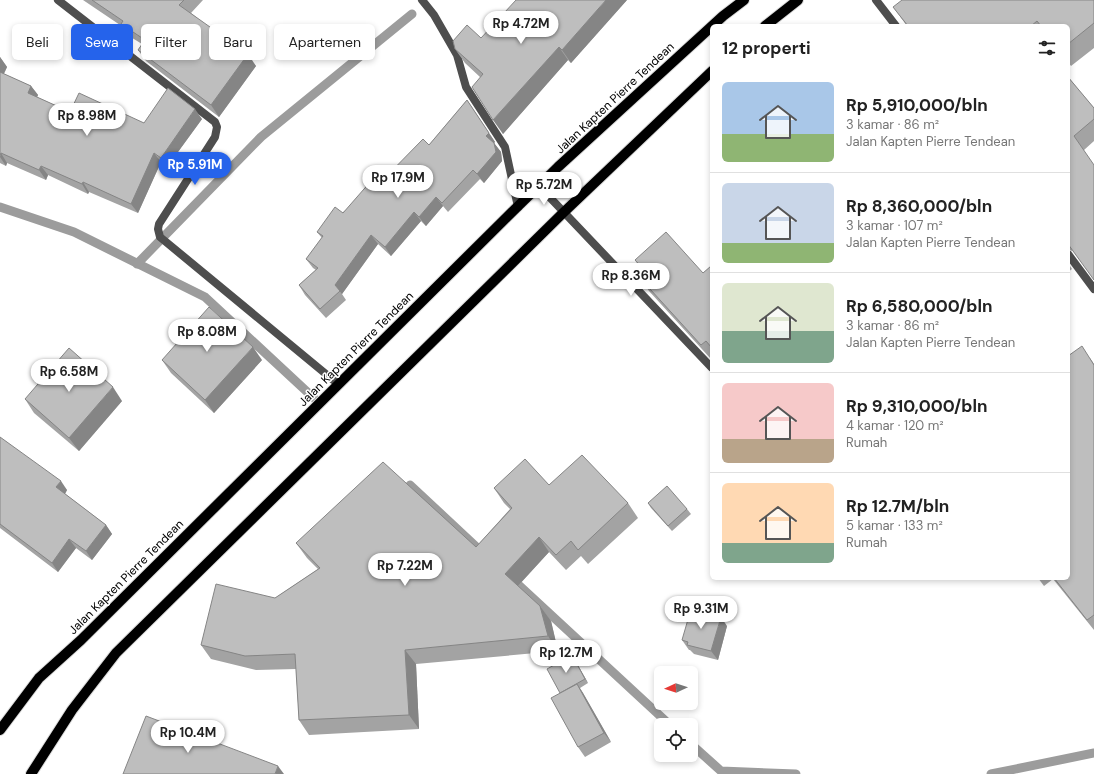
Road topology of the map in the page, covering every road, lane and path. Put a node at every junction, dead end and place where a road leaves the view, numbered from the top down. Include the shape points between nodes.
1 (58, 0) edge
2 (422, 0) edge
3 (744, 0) edge
4 (798, 0) edge
5 (876, 0) edge
6 (714, 24) edge
7 (768, 24) edge
8 (894, 24) edge
9 (710, 28) edge
10 (710, 73) edge
11 (539, 186) junction
12 (518, 207) junction
13 (564, 212) junction
14 (1070, 257) edge
15 (1094, 289) edge
16 (710, 366) edge
17 (338, 384) junction
18 (0, 730) edge
19 (31, 774) edge

1 - 17 street via 215,122 215,137 159,224 160,237
2 - 12 street via 458,54 466,86 505,147
3 - 6 main road, Jalan Kapten Pierre Tendean
4 - 7 main road
5 - 8 street
9 - 11 main road, Jalan Kapten Pierre Tendean
10 - 13 main road
11 - 12 main road, Jalan Kapten Pierre Tendean
11 - 13 street
12 - 17 main road, Jalan Kapten Pierre Tendean
13 - 16 street
13 - 19 main road via 116,653 72,710
14 - 15 street
17 - 18 main road, Jalan Kapten Pierre Tendean via 81,640 39,678

